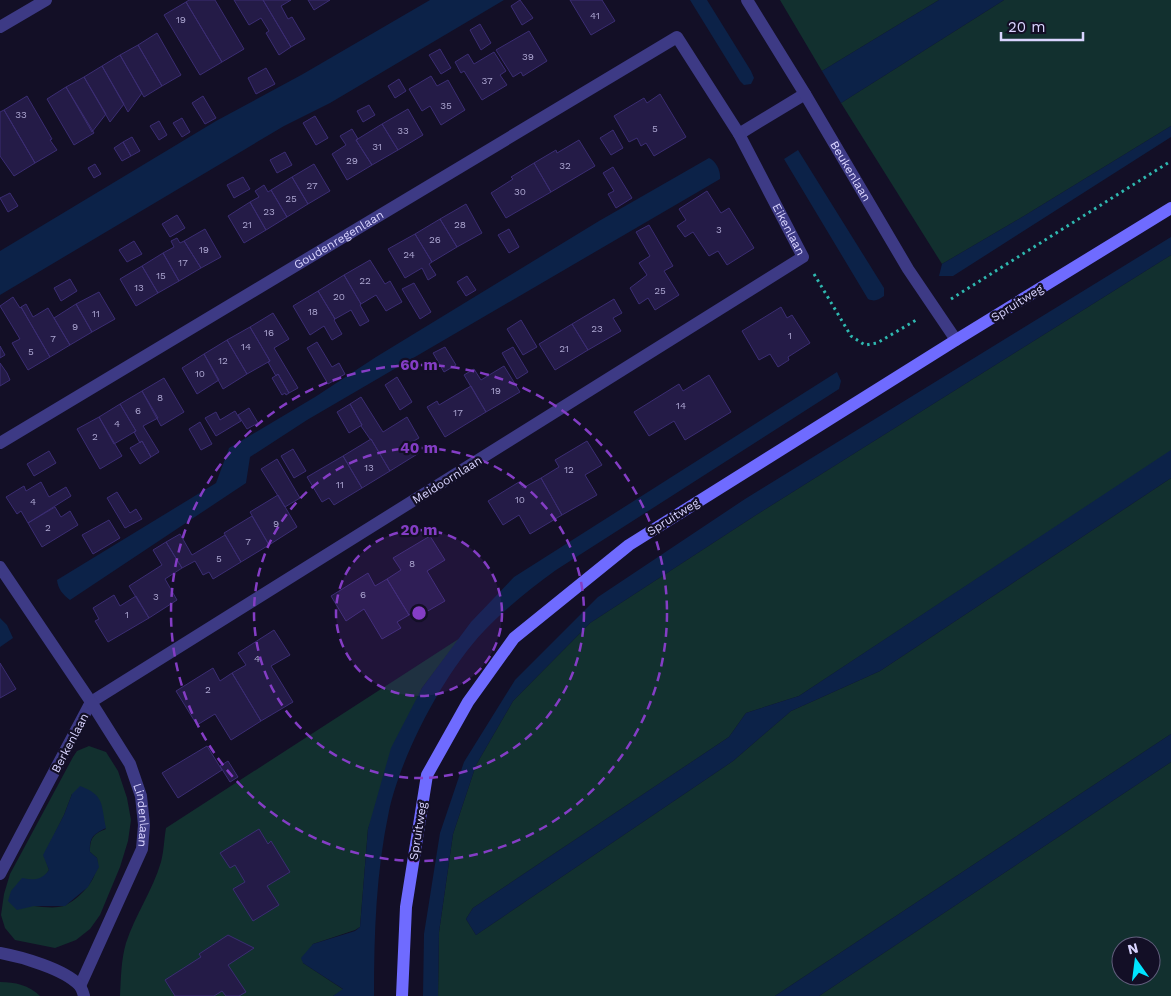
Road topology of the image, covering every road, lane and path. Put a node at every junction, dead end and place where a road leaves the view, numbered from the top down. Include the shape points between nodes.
1 (46, 0) edge
2 (747, 0) edge
3 (0, 27) edge
4 (677, 37) joint
5 (805, 94) junction
6 (739, 134) junction
7 (1171, 161) edge
8 (1171, 208) edge
9 (803, 257) junction
10 (934, 309) junction
11 (956, 340) junction
12 (0, 443) edge
13 (0, 566) edge
14 (91, 702) junction
15 (0, 874) edge
16 (0, 953) edge
17 (82, 991) edge
18 (402, 996) edge

1 - 3 street
2 - 5 street, Beukenlaan
4 - 6 street, Eikenlaan
4 - 12 street, Goudenregenlaan
5 - 6 street
5 - 10 street, Beukenlaan
6 - 9 street, Eikenlaan
7 - 10 path
8 - 11 main road, Spruitweg
9 - 10 path, Eikenlaan via 842,324 851,336 865,345 877,343
9 - 14 street, Meidoornlaan
10 - 11 street, Beukenlaan
11 - 18 main road, Spruitweg via 629,545 514,638 468,702 427,775 406,907
13 - 14 street, Berkenlaan
14 - 15 street, Berkenlaan
14 - 17 street, Lindenlaan via 130,764 141,796 144,825 142,849
16 - 17 street, Lindenlaan via 58,971

